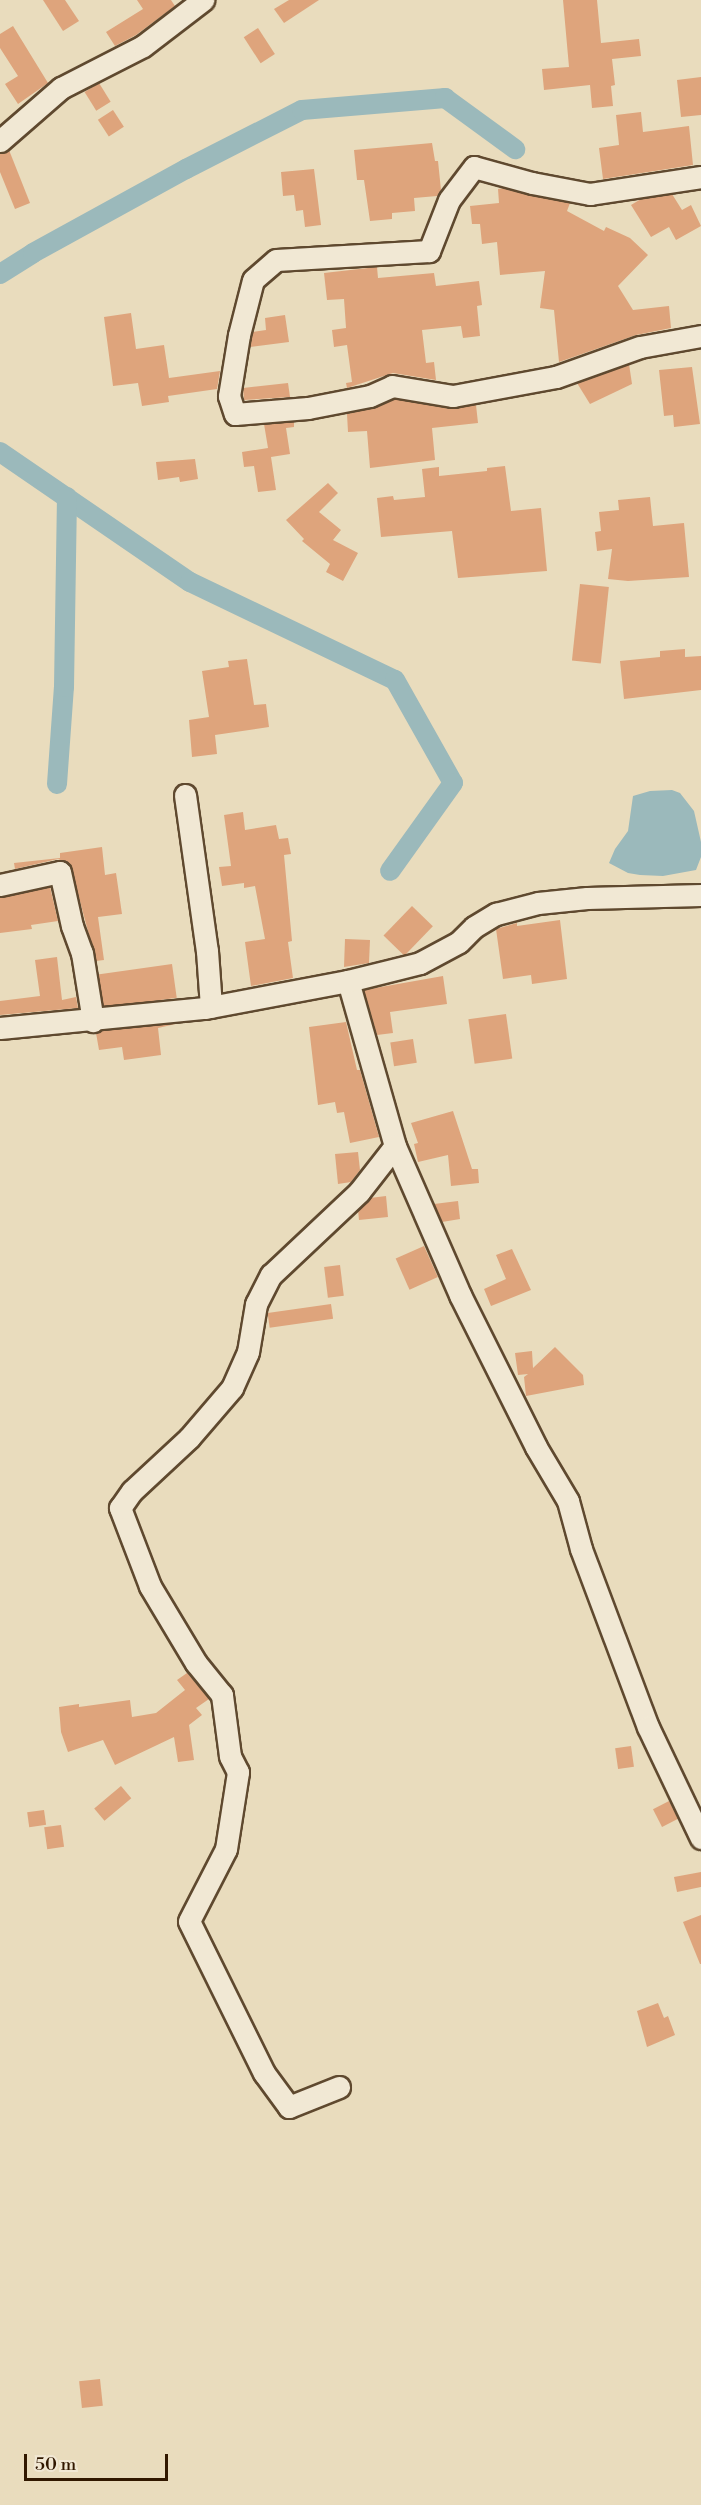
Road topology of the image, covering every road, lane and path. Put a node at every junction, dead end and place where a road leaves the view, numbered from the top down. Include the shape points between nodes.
1 (203, 0) edge
2 (0, 141) edge
3 (701, 177) edge
4 (701, 336) edge
5 (184, 795) dead end
6 (0, 885) edge
7 (701, 895) edge
8 (348, 981) junction
9 (211, 1007) junction
10 (93, 1021) junction
11 (0, 1028) edge
12 (395, 1146) junction
13 (701, 1838) edge
14 (339, 2087) dead end

1 - 2 street via 143,46 61,88
3 - 4 street via 590,194 474,167 449,200 429,251 276,260 253,280 229,396 235,414 308,408 370,396 392,386 453,396 556,376 640,347
5 - 9 street via 207,951
6 - 10 street via 60,872 82,952
7 - 8 street via 538,903 496,914 459,942 420,963
8 - 9 street
8 - 12 street
9 - 10 street
10 - 11 street
12 - 13 street via 460,1295 536,1447 568,1501 581,1549 648,1727
12 - 14 street via 359,1192 271,1275 256,1304 248,1352 232,1388 120,1508 150,1586 196,1663 222,1695 230,1756 238,1772 226,1849 189,1921 264,2073 289,2108

